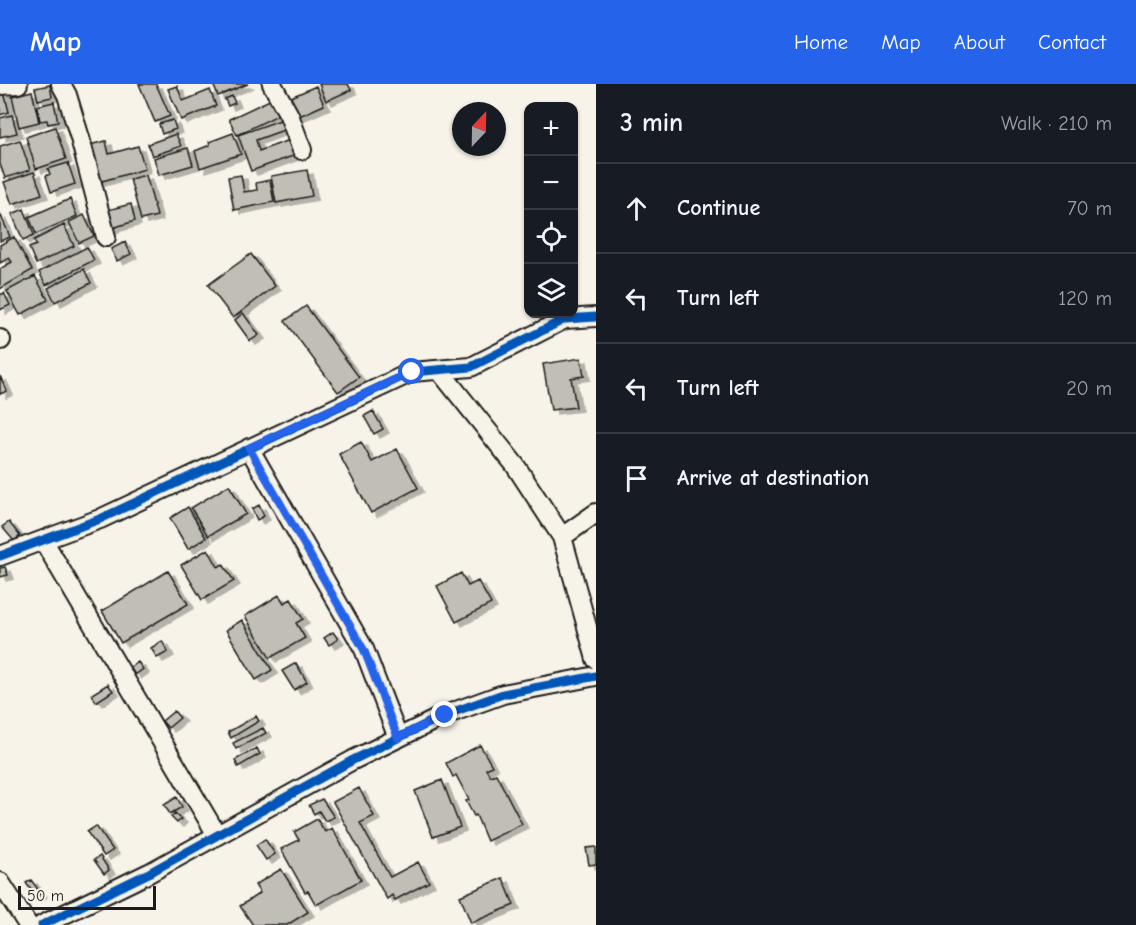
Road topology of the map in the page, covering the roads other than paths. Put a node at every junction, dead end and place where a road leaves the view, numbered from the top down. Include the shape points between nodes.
1 (18, 84) edge
2 (61, 84) edge
3 (272, 84) edge
4 (0, 85) edge
5 (302, 150) dead end
6 (106, 237) dead end
7 (596, 316) edge
8 (439, 370) junction
9 (249, 448) junction
10 (596, 513) edge
11 (562, 537) junction
12 (43, 540) junction
13 (0, 556) edge
14 (596, 659) edge
15 (596, 676) edge
16 (398, 738) junction
17 (217, 835) junction
18 (0, 882) edge
19 (28, 925) edge
20 (42, 925) edge

1 - 4 street
2 - 6 street
3 - 5 street
7 - 8 street via 565,319 471,367
8 - 9 street via 412,372
8 - 11 street via 514,465
9 - 12 street via 100,519
9 - 16 street via 364,650
10 - 11 street
11 - 14 street
12 - 13 street
12 - 17 street
15 - 16 street via 503,694 445,715
16 - 17 street
17 - 20 street
18 - 19 street

